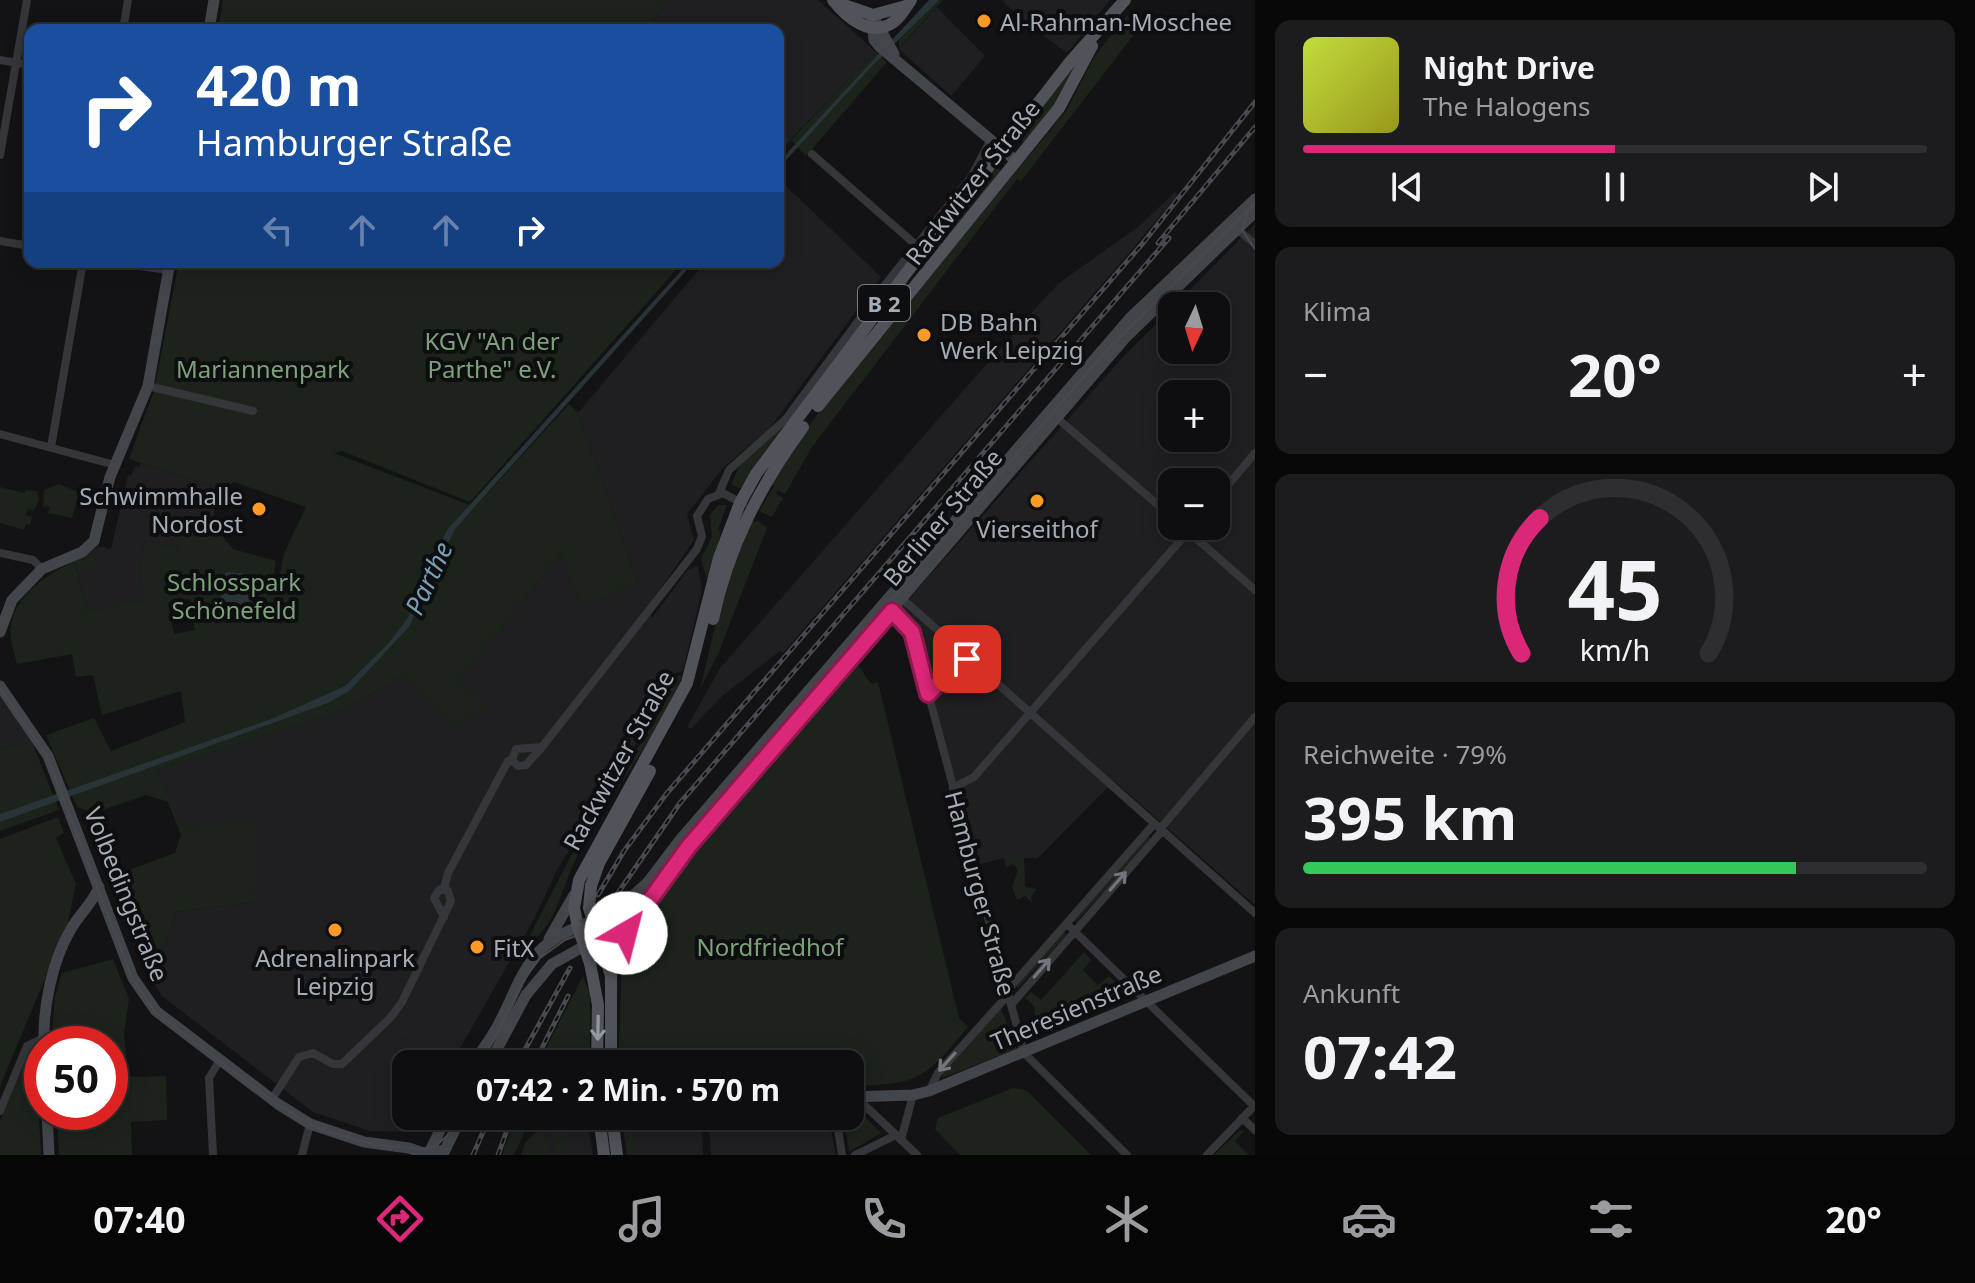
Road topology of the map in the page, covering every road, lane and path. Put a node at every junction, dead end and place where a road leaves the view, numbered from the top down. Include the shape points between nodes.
1 (27, 0) edge
2 (128, 0) edge
3 (214, 0) edge
4 (834, 0) edge
5 (1125, 0) edge
6 (909, 3) edge
7 (874, 23) junction
8 (124, 24) edge
9 (210, 24) edge
10 (1103, 27) junction
11 (0, 60) edge
12 (16, 63) junction
13 (24, 64) edge
14 (990, 141) junction
15 (1003, 151) junction
16 (812, 154) dead end
17 (0, 155) edge
18 (1016, 161) junction
19 (1255, 199) edge
20 (1255, 212) edge
21 (1234, 226) junction
22 (0, 241) edge
23 (1255, 244) edge
24 (24, 245) edge
25 (916, 245) junction
26 (82, 268) edge
27 (169, 268) edge
28 (148, 386) junction
29 (253, 411) dead end
30 (1057, 418) junction
31 (0, 434) edge
32 (51, 447) junction
33 (1255, 453) edge
34 (115, 465) junction
35 (1230, 482) edge
36 (719, 493) junction
37 (1158, 505) edge
38 (745, 506) junction
39 (1178, 540) edge
40 (1201, 540) edge
41 (0, 553) edge
42 (42, 569) junction
43 (1255, 590) edge
44 (894, 600) junction
45 (0, 632) edge
46 (964, 657) junction
47 (0, 686) edge
48 (928, 694) junction
49 (1030, 715) junction
50 (1255, 717) edge
51 (542, 747) junction
52 (512, 760) junction
53 (953, 788) junction
54 (1159, 828) junction
55 (653, 886) junction
56 (99, 887) junction
57 (444, 889) junction
58 (576, 890) junction
59 (106, 906) junction
60 (1255, 913) edge
61 (444, 917) junction
62 (634, 918) junction
63 (592, 921) junction
64 (1067, 924) junction
65 (578, 927) junction
66 (1074, 931) junction
67 (68, 938) junction
68 (599, 938) junction
69 (546, 943) junction
70 (584, 945) junction
71 (1255, 956) edge
72 (609, 965) junction
73 (1007, 993) junction
74 (1146, 1002) junction
75 (1011, 1005) junction
76 (45, 1026) edge
77 (482, 1050) edge
78 (497, 1050) edge
79 (597, 1050) edge
80 (611, 1050) edge
81 (24, 1053) edge
82 (1024, 1053) junction
83 (220, 1060) junction
84 (929, 1091) junction
85 (913, 1095) junction
86 (864, 1097) edge
87 (272, 1099) junction
88 (1254, 1106) edge
89 (864, 1107) edge
90 (0, 1111) edge
91 (1242, 1118) junction
92 (310, 1124) junction
93 (48, 1130) edge
94 (441, 1130) edge
95 (455, 1130) edge
96 (601, 1130) edge
97 (614, 1130) edge
98 (838, 1130) edge
99 (1255, 1130) edge
100 (438, 1136) junction
101 (898, 1137) junction
102 (409, 1148) junction
103 (444, 1152) edge
104 (49, 1155) edge
105 (213, 1155) edge
106 (302, 1155) edge
107 (429, 1155) edge
108 (604, 1155) edge
109 (617, 1155) edge
110 (842, 1155) edge
111 (855, 1155) edge
112 (917, 1155) edge
113 (1127, 1155) edge
114 (1207, 1155) edge

1 - 12 street
2 - 8 street
3 - 9 main road
4 - 7 main road
5 - 10 main road, Rackwitzer Straße / B 2
6 - 7 main road
7 - 14 main road via 896,58
10 - 15 main road, Rackwitzer Straße / B 2
10 - 18 main road, Rackwitzer Straße / B 2 via 1059,108
11 - 12 street
12 - 13 street
12 - 17 street
14 - 15 main road
14 - 25 street, Rackwitzer Straße via 971,177
15 - 18 main road
15 - 38 main road, Rackwitzer Straße / B 2 via 756,474
16 - 25 street
18 - 38 main road, Rackwitzer Straße / B 2 via 841,375
19 - 21 main road, Berliner Straße
20 - 21 main road, Berliner Straße
21 - 23 street
21 - 30 main road, Berliner Straße via 1126,337
21 - 44 main road, Berliner Straße via 1130,318
22 - 24 street
25 - 36 street, Rackwitzer Straße via 786,419 729,470
26 - 32 street
27 - 28 main road
28 - 29 street
28 - 34 main road
30 - 37 street
30 - 44 main road, Berliner Straße
31 - 32 street
32 - 34 street
33 - 35 street
34 - 42 main road via 93,542
36 - 38 street
36 - 51 street, Rackwitzer Straße via 698,513 702,536 697,549
38 - 58 main road, Rackwitzer Straße / B 2 via 719,558 687,683
38 - 63 main road, Rackwitzer Straße / B 2, bridge via 695,686 599,863 589,902
39 - 49 street
40 - 43 street
41 - 42 street via 33,560
42 - 45 main road via 12,600
44 - 46 street
44 - 48 street, Hamburger Straße via 912,632
44 - 55 main road, Berliner Straße
46 - 48 street
46 - 49 street
47 - 56 main road, Volbedingstraße via 32,728
48 - 53 street, Hamburger Straße
49 - 53 street via 974,777
49 - 54 street
50 - 54 street
51 - 52 street, Rackwitzer Straße via 516,749
51 - 52 street, Rackwitzer Straße via 526,765
52 - 57 street
53 - 73 street, Hamburger Straße
54 - 60 street
54 - 64 street
66 -> 54 street
55 - 62 main road, Berliner Straße
55 - 63 main road, Berliner Straße, bridge
56 - 59 main road, Volbedingstraße
56 - 67 main road
57 - 61 street via 451,897
57 - 61 street via 434,898
58 - 65 main road
58 - 69 main road
59 - 67 main road via 86,915
59 - 83 main road, Volbedingstraße via 146,999
61 - 87 street via 391,1017 342,1064 313,1053 299,1057
62 - 68 main road, Berliner Straße
62 - 72 main road
63 - 65 main road, Berliner Straße, bridge
63 - 68 main road, B 2, bridge
64 - 66 street
64 - 73 street
65 - 69 main road, Berliner Straße
65 - 70 main road, bridge
66 - 74 street
75 -> 66 street
67 - 76 main road via 49,990
68 - 70 main road, Berliner Straße, bridge
68 - 72 main road, B 2
69 - 77 main road via 527,963
70 - 78 main road, Berliner Straße, bridge via 544,972
70 -> 79 main road, bridge via 598,1005
71 - 74 main road, Theresienstraße
72 - 80 main road, B 2
73 - 75 street, Hamburger Straße
73 -> 84 street via 938,1073
74 - 82 main road, Theresienstraße
74 - 88 street
75 - 82 street, Hamburger Straße
81 - 90 street
82 - 84 main road, Theresienstraße
82 - 113 street
83 - 87 main road, Volbedingstraße
83 - 105 street via 209,1078
84 - 85 main road, Theresienstraße
85 - 86 main road, Theresienstraße
85 - 101 street
87 - 92 main road, Volbedingstraße
88 - 91 street
89 - 101 street
91 - 99 street
91 - 114 street
92 - 102 main road, Volbedingstraße via 364,1142
92 - 106 street
93 - 104 main road
94 - 100 main road
95 - 103 main road
96 - 108 main road
97 - 109 main road
98 - 110 street
100 - 102 main road
100 - 107 main road
101 - 111 street
101 - 112 street
102 - 107 main road, Volbedingstraße
103 - 107 main road

